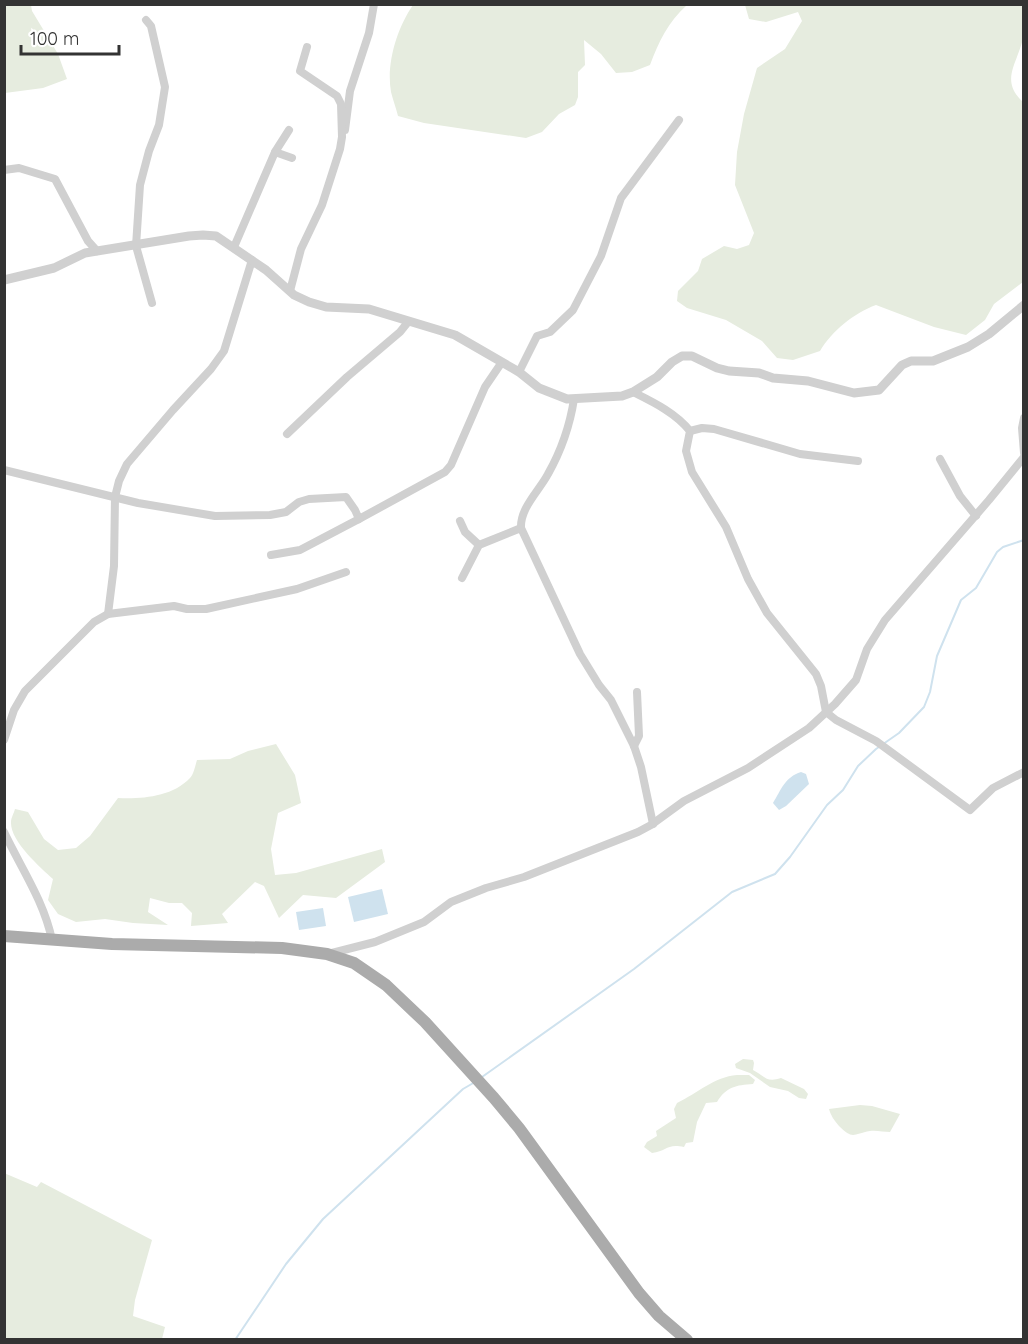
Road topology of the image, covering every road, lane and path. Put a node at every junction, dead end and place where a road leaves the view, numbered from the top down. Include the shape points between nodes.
1 (374, 4) edge
2 (146, 20) dead end
3 (307, 47) dead end
4 (678, 120) dead end
5 (289, 130) dead end
6 (342, 137) junction
7 (275, 152) junction
8 (292, 158) dead end
9 (4, 170) edge
10 (136, 246) junction
11 (234, 247) junction
12 (97, 251) junction
13 (252, 260) junction
14 (4, 280) edge
15 (290, 291) junction
16 (152, 303) dead end
17 (1023, 305) edge
18 (408, 322) junction
19 (502, 362) junction
20 (519, 372) junction
21 (633, 392) junction
22 (574, 399) junction
23 (1023, 418) edge
24 (690, 431) junction
25 (287, 434) dead end
26 (1023, 453) edge
27 (1023, 458) edge
28 (940, 459) dead end
29 (858, 461) dead end
30 (4, 470) edge
31 (115, 497) junction
32 (976, 516) junction
33 (359, 519) junction
34 (460, 521) dead end
35 (521, 528) junction
36 (479, 545) junction
37 (271, 555) dead end
38 (346, 572) dead end
39 (462, 578) dead end
40 (108, 614) junction
41 (637, 692) dead end
42 (826, 712) junction
43 (4, 740) edge
44 (634, 746) junction
45 (1023, 772) edge
46 (653, 824) junction
47 (4, 832) edge
48 (4, 936) edge
49 (52, 940) junction
50 (327, 954) junction
51 (687, 1340) edge

1 - 6 street
2 - 10 street via 151,26 165,87 159,125 140,184
3 - 6 street via 300,71 337,96 341,104
4 - 20 street via 621,198 601,256 573,310 550,332 537,336
5 - 7 street
6 - 15 street via 322,204 301,249
7 - 8 street
7 - 11 street
9 - 12 street via 20,168 55,178
10 - 11 street via 203,235 216,236
10 - 12 street
10 - 16 street
11 - 13 street
12 - 14 street via 54,268
13 - 15 street
13 - 31 street via 224,351 127,464
15 - 18 street via 309,303 369,309
17 - 21 street via 968,347 933,360 902,365 879,390 854,393 808,381 735,372 682,356
18 - 19 street via 455,335
18 - 25 street
19 - 20 street
19 - 33 street via 485,387 445,472
20 - 22 street via 539,388
21 - 22 street
21 - 24 street via 676,417
22 - 35 street via 565,436 549,474 524,511
23 - 26 street
24 - 29 street via 714,429 800,454
24 - 42 street via 686,451 692,472 726,527 747,579 767,613 816,674
27 - 32 street
28 - 32 street
30 - 31 street
31 - 33 street via 187,513 253,516 286,512 309,499 339,496 346,497
31 - 40 street via 114,566
32 - 42 street via 885,620 867,649 856,680
33 - 37 street via 300,550
34 - 36 street
35 - 36 street
35 - 44 street via 580,654 611,700
36 - 39 street
38 - 40 street via 297,589 206,609 174,606
40 - 43 street via 94,622 24,691
41 - 44 street via 639,736
42 - 45 street via 876,741 970,810 993,788
42 - 46 street via 809,728 748,768 684,801
44 - 46 street
46 - 50 street via 452,902 424,922 375,942
47 - 49 street via 40,902
48 - 49 main road
49 - 50 main road via 282,948
50 - 51 main road via 354,963 386,985 425,1022 519,1128 639,1293

